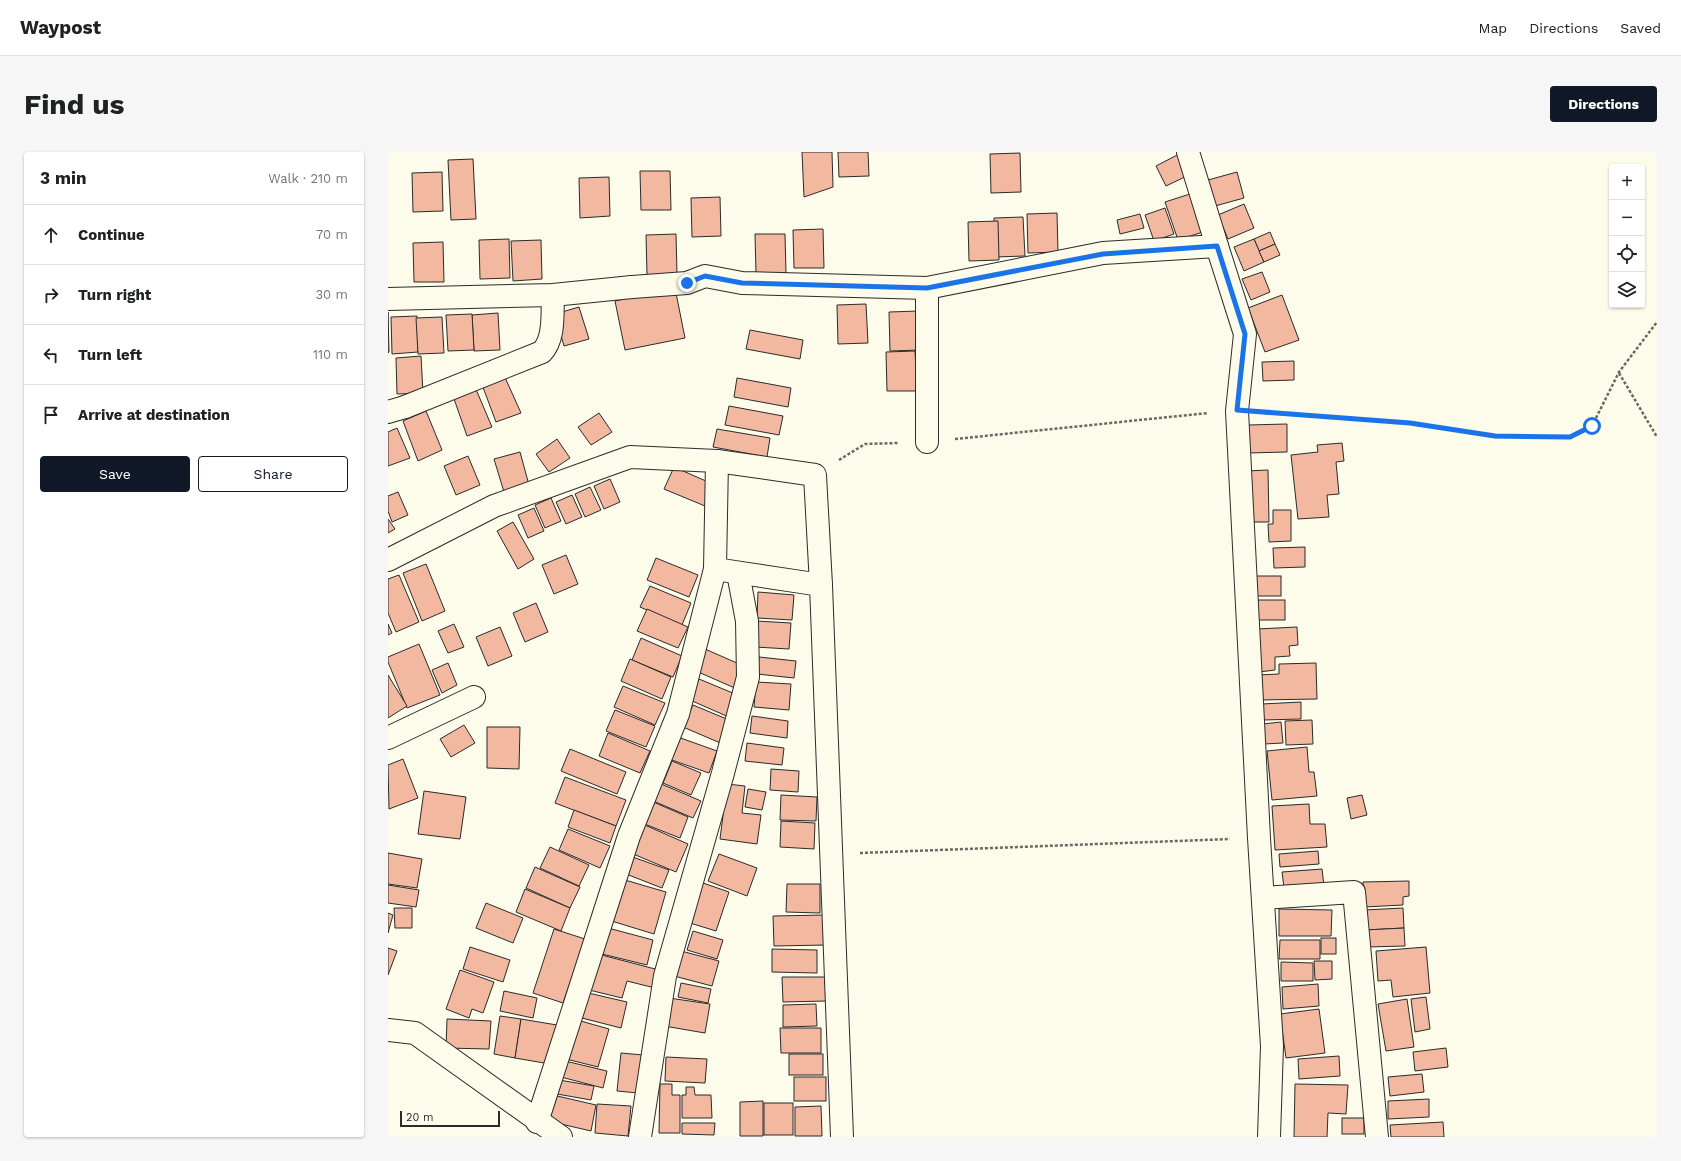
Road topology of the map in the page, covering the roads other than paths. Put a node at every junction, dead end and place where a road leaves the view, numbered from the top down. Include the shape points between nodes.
1 (1188, 152) edge
2 (1217, 246) junction
3 (927, 288) junction
4 (553, 295) junction
5 (388, 299) edge
6 (396, 409) edge
7 (927, 442) road end
8 (716, 461) junction
9 (388, 560) edge
10 (715, 569) junction
11 (738, 573) junction
12 (821, 585) junction
13 (474, 697) dead end
14 (388, 738) edge
15 (1263, 898) junction
16 (388, 1030) edge
17 (537, 1122) junction
18 (561, 1137) edge
19 (640, 1137) edge
20 (842, 1137) edge
21 (1269, 1137) edge
22 (1377, 1137) edge

1 - 2 street
2 - 3 street via 1103,254
2 - 15 street via 1245,334 1237,410
3 - 4 street via 742,283 705,276 687,283
3 - 7 street
4 - 5 street
4 - 6 street via 551,338 542,352
8 - 9 street via 630,457 494,506
8 - 10 street
8 - 12 street via 815,475
10 - 11 street
10 - 17 street via 678,714 629,836
11 - 12 street
11 - 19 street via 747,621 748,677 665,976
12 - 20 street
13 - 14 street
15 - 21 street via 1272,1046
15 - 22 street via 1354,892
16 - 17 street via 414,1033
17 - 18 street

